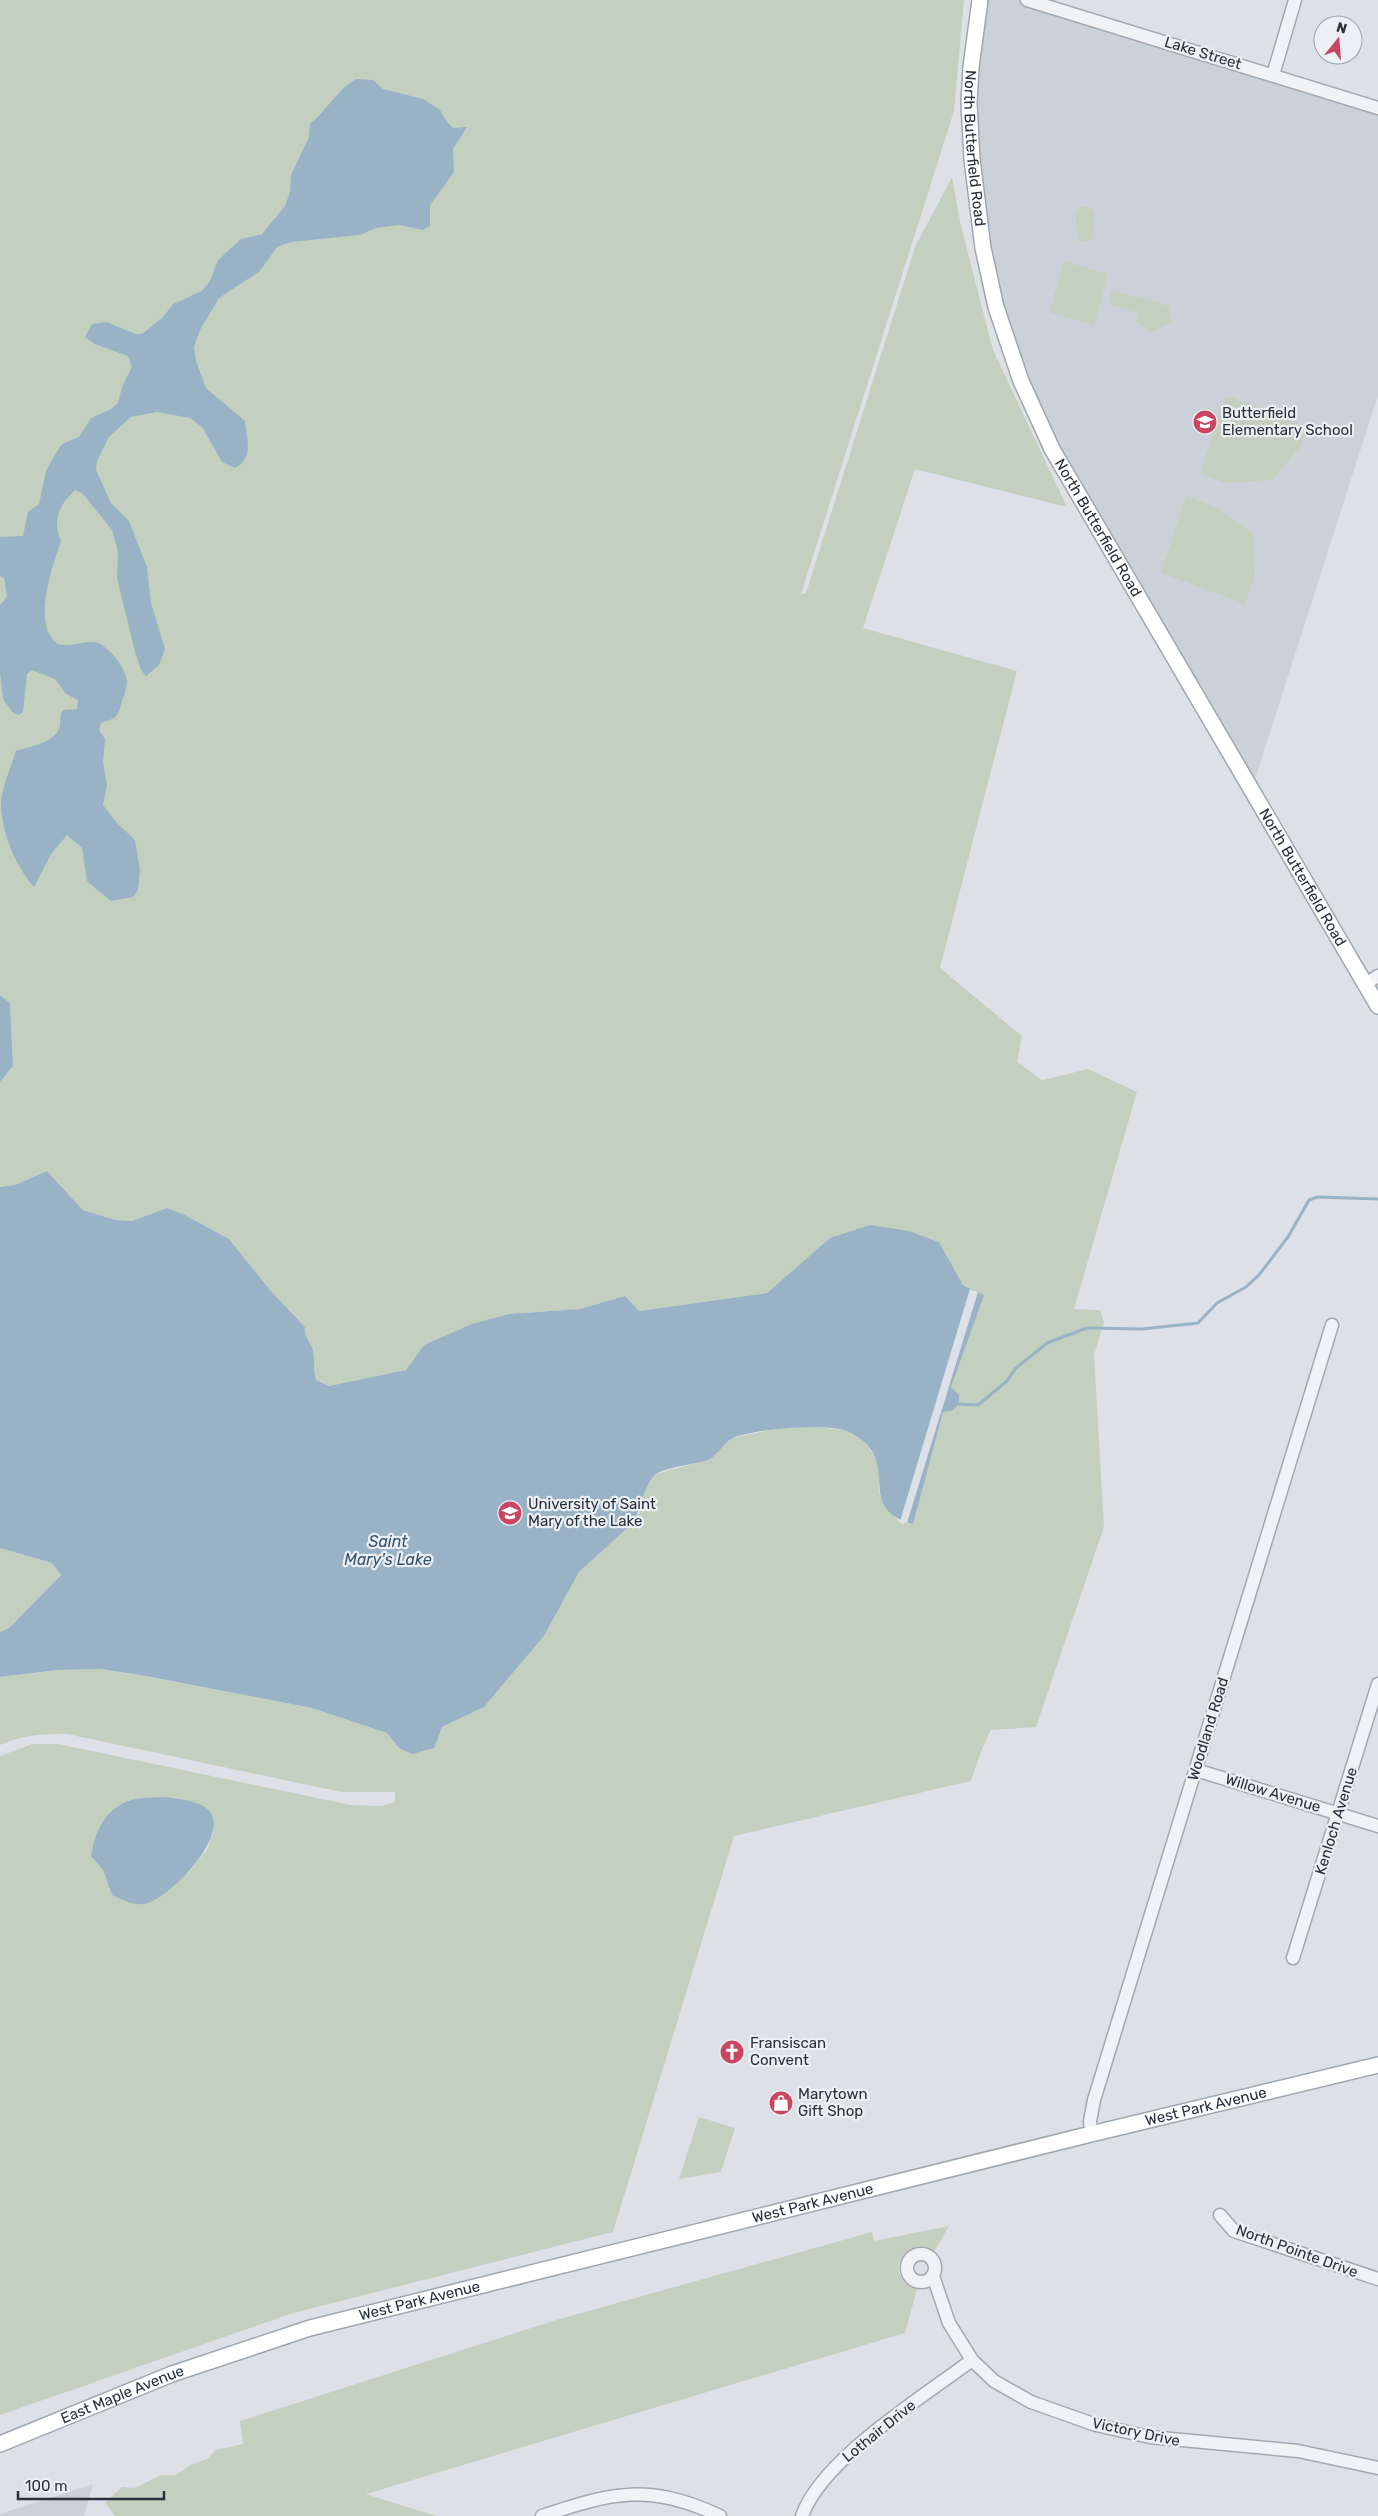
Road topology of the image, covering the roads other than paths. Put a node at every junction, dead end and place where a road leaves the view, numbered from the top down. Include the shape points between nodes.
1 (980, 0) edge
2 (1027, 0) edge
3 (1295, 0) edge
4 (1273, 74) junction
5 (1378, 108) edge
6 (1372, 980) edge
7 (1378, 1006) edge
8 (1332, 1325) dead end
9 (1378, 1684) edge
10 (1196, 1770) junction
11 (1339, 1814) junction
12 (1378, 1826) edge
13 (1292, 1958) dead end
14 (1378, 2065) edge
15 (1092, 2134) junction
16 (1220, 2215) dead end
17 (933, 2276) dead end
18 (1378, 2279) edge
19 (248, 2348) joint
20 (972, 2360) junction
21 (0, 2444) edge
22 (1378, 2468) edge
23 (542, 2516) edge
24 (720, 2516) edge
25 (802, 2516) edge

1 - 6 main road, North Butterfield Road via 969,103 972,159 990,284 1021,381 1052,449 1318,906
2 - 4 street, Lake Street
3 - 4 street
4 - 5 street, Lake Street
6 - 7 main road, North Butterfield Road
8 - 10 street, Woodland Road
9 - 11 street, Kenloch Avenue
10 - 11 street, Willow Avenue
10 - 15 street, Woodland Road via 1094,2100 1090,2121
11 - 12 street, Willow Avenue
11 - 13 street, Kenloch Avenue
14 - 15 main road, West Park Avenue
15 - 19 main road, West Park Avenue via 369,2313
16 - 18 street, North Pointe Drive via 1234,2231
17 - 20 street, Victory Drive via 949,2323
19 - 21 main road, East Maple Avenue via 172,2374
20 - 22 street, Victory Drive via 994,2381 1018,2396 1113,2430 1179,2442 1298,2451
20 - 25 street, Lothair Drive via 852,2451 813,2496
23 - 24 street via 603,2497 632,2493 674,2498

